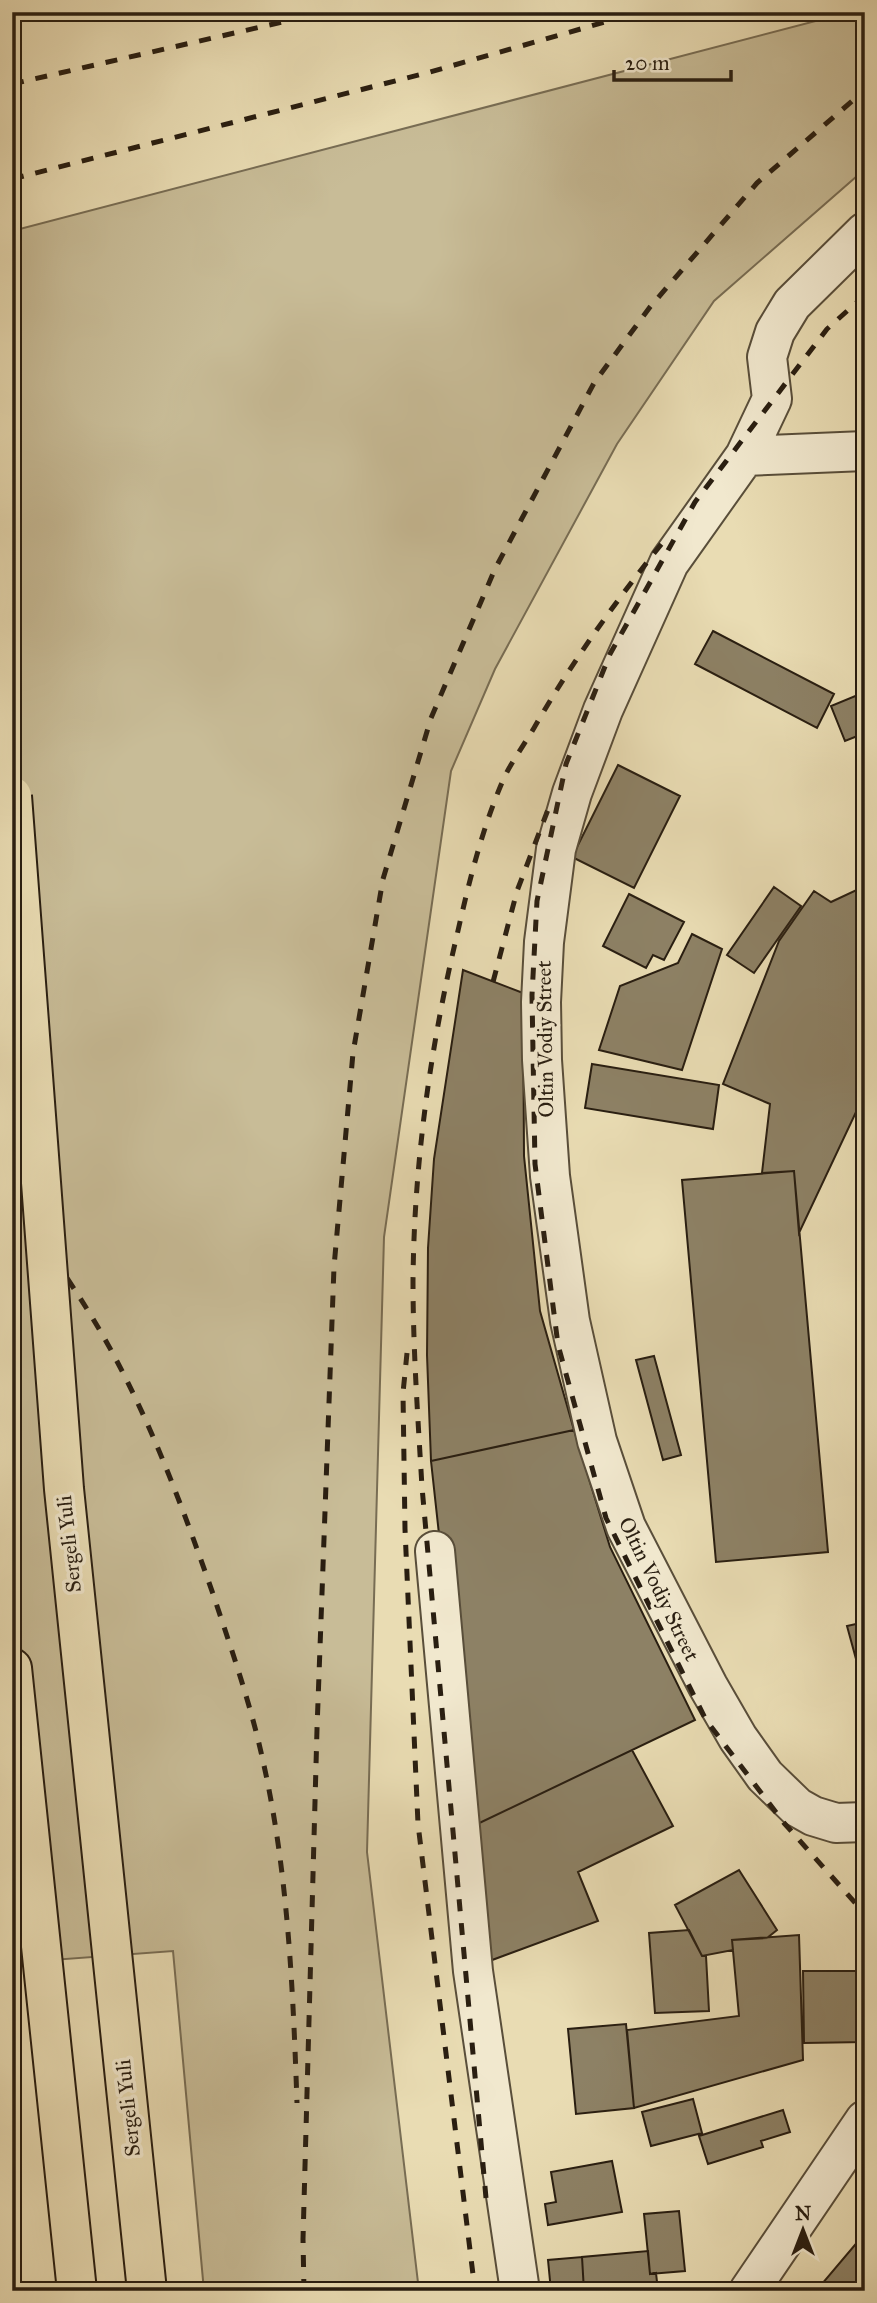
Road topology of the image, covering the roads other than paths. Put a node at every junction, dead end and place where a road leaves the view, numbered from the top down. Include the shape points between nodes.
1 (865, 232) edge
2 (865, 451) edge
3 (745, 456) junction
4 (12, 796) edge
5 (435, 1551) dead end
6 (12, 1668) edge
7 (864, 1824) edge
8 (865, 2120) edge
9 (77, 2291) edge
10 (147, 2291) edge
11 (520, 2291) edge
12 (749, 2291) edge

1 - 3 street, Oltin Vodiy Street via 792,304 775,332 767,358 772,399
2 - 3 street
3 - 7 street, Oltin Vodiy Street via 669,563 603,710 564,820 549,893 541,1002 550,1176 582,1381 626,1527 708,1686 765,1776 796,1807 813,1816
4 - 10 main road, Sergeli Yuli, bridge via 64,1489
5 - 11 street via 473,1971
6 - 9 main road
8 - 12 street

